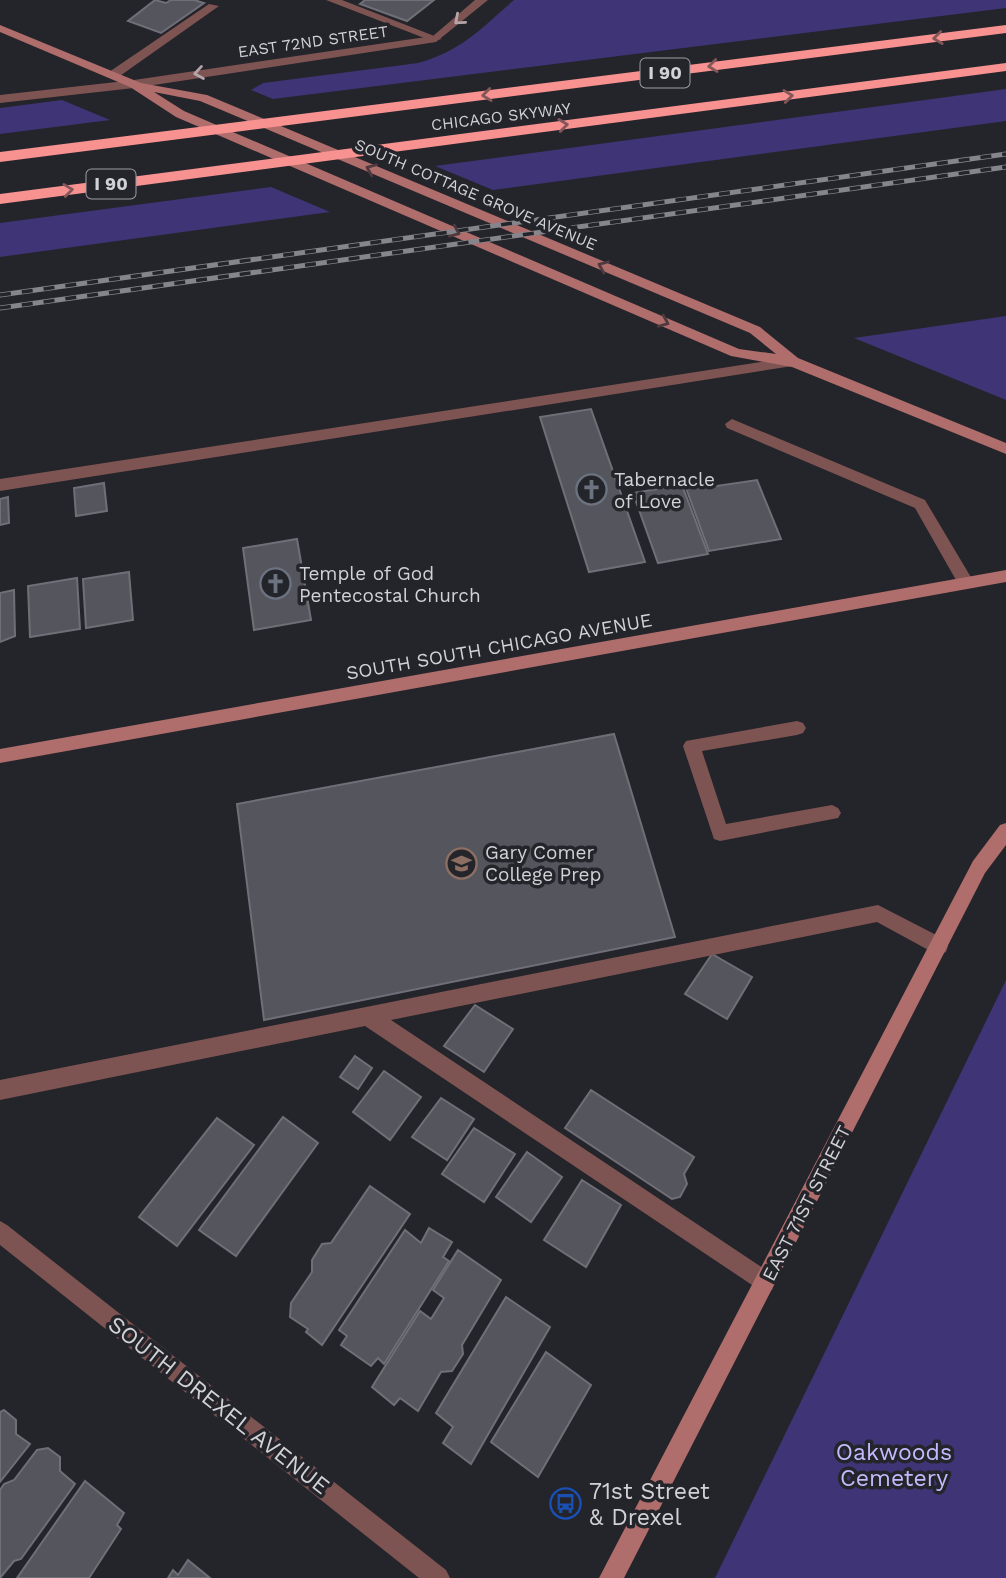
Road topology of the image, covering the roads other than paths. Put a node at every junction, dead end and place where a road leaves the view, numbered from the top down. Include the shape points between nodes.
1 (332, 0) edge
2 (482, 0) edge
3 (214, 5) dead end
4 (0, 28) edge
5 (1006, 29) edge
6 (436, 39) junction
7 (1006, 67) edge
8 (113, 75) junction
9 (134, 84) junction
10 (0, 99) edge
11 (0, 157) edge
12 (0, 199) edge
13 (794, 362) junction
14 (733, 424) dead end
15 (1006, 449) edge
16 (0, 485) edge
17 (1006, 576) edge
18 (966, 583) junction
19 (797, 728) dead end
20 (0, 756) edge
21 (832, 813) dead end
22 (1006, 831) edge
23 (939, 946) junction
24 (366, 1015) junction
25 (0, 1090) edge
26 (0, 1232) edge
27 (764, 1282) junction
28 (438, 1578) edge
29 (611, 1578) edge

1 - 6 street
2 -> 6 street
3 - 8 street
4 - 8 main road, SOUTH COTTAGE GROVE AVENUE
5 -> 11 highway, CHICAGO SKYWAY / I 90
6 -> 9 street, EAST 72ND STREET
12 -> 7 highway, CHICAGO SKYWAY / I 90
8 - 9 main road, SOUTH COTTAGE GROVE AVENUE
9 - 10 street, EAST 72ND STREET
9 -> 13 main road, SOUTH COTTAGE GROVE AVENUE via 180,114 736,352
13 -> 9 main road, SOUTH COTTAGE GROVE AVENUE via 755,330 203,98
13 - 15 main road, SOUTH COTTAGE GROVE AVENUE
13 - 16 street
14 - 18 street via 920,504
17 - 18 main road, SOUTH SOUTH CHICAGO AVENUE
18 - 20 main road, SOUTH SOUTH CHICAGO AVENUE
19 - 21 street via 692,747 720,833
22 - 23 main road, EAST 71ST STREET via 979,867
23 - 24 street via 878,913
23 - 27 main road, EAST 71ST STREET
24 - 25 street
24 - 27 street
26 - 28 street, SOUTH DREXEL AVENUE
27 - 29 main road, EAST 71ST STREET

